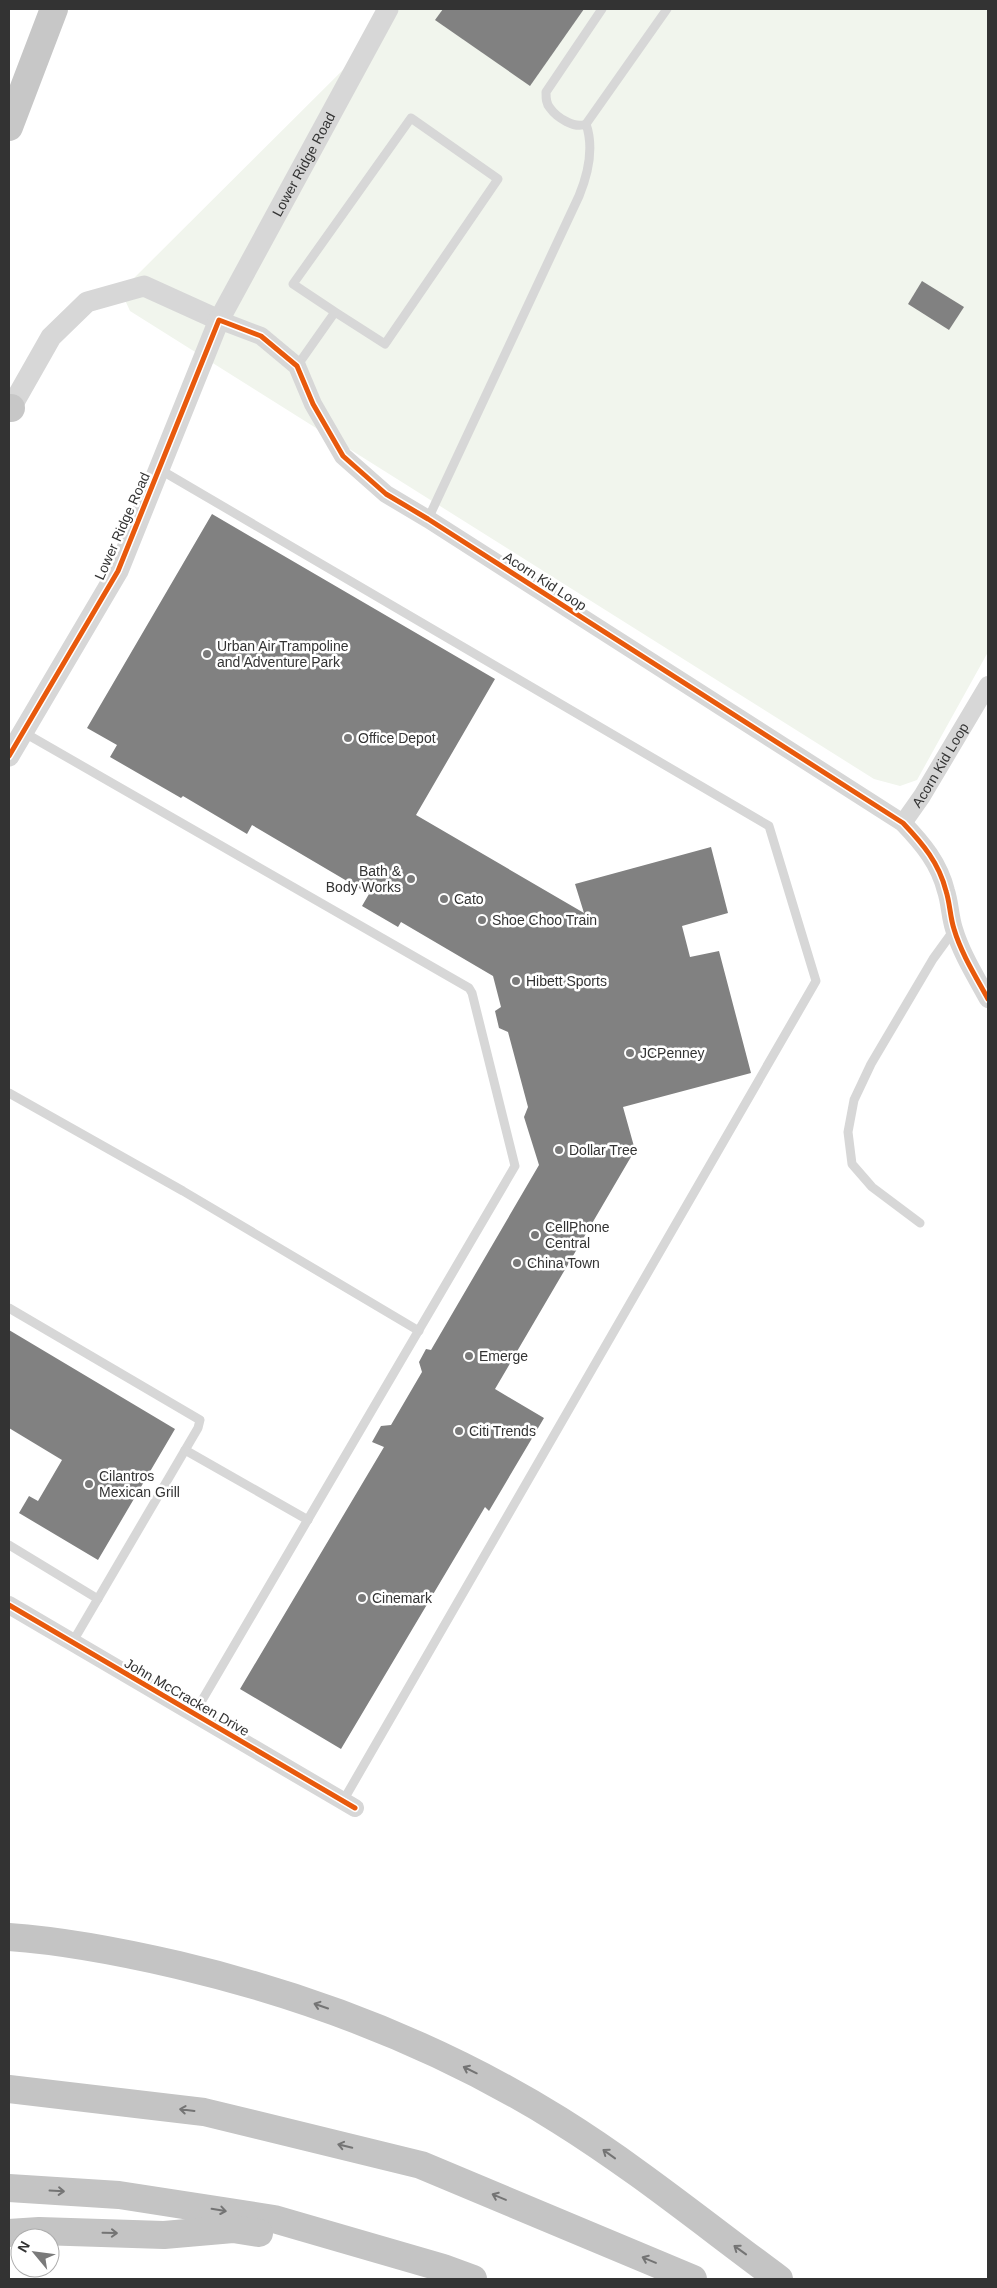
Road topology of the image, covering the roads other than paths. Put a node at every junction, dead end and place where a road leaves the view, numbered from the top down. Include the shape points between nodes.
1 (54, 9) edge
2 (388, 9) edge
3 (602, 9) edge
4 (668, 9) edge
5 (586, 124) junction
6 (9, 127) edge
7 (335, 312) junction
8 (219, 320) junction
9 (298, 366) junction
10 (10, 409) edge
11 (159, 469) junction
12 (428, 519) junction
13 (988, 685) edge
14 (23, 732) junction
15 (9, 756) edge
16 (903, 823) junction
17 (954, 930) junction
18 (988, 999) edge
19 (9, 1093) edge
20 (920, 1223) dead end
21 (9, 1308) edge
22 (419, 1331) junction
23 (185, 1450) junction
24 (308, 1520) junction
25 (9, 1545) edge
26 (98, 1599) junction
27 (9, 1605) edge
28 (72, 1643) junction
29 (194, 1714) junction
30 (349, 1805) joint
31 (9, 1937) edge
32 (9, 2088) edge
33 (9, 2188) edge
34 (9, 2233) edge
35 (443, 2268) junction
36 (473, 2279) edge
37 (693, 2279) edge
38 (779, 2279) edge

1 - 6 highway
2 - 8 street, Lower Ridge Road
3 - 5 lane via 546,92 548,105 553,111 574,126
4 - 5 lane
5 - 12 lane via 590,134 590,152 579,196
7 - 7 lane via 385,344 498,178 411,118 293,284
7 - 9 lane
8 - 9 street via 261,336
8 - 10 street via 144,286 86,302 51,336
8 - 11 street, Lower Ridge Road
9 - 12 street, Acorn Kid Loop via 312,404 343,456 386,494
11 - 14 street, Lower Ridge Road via 118,571
11 - 30 lane via 769,826 816,981
12 - 16 street, Acorn Kid Loop
13 - 16 street, Acorn Kid Loop
14 - 15 street, Lower Ridge Road
14 - 22 lane via 469,988 515,1166
16 - 17 street via 926,847 940,870
17 - 18 street
17 - 20 lane via 933,959 871,1064 854,1100 848,1132 852,1164 872,1187
19 - 22 lane via 183,1191
21 - 23 lane via 199,1419 198,1428
22 - 24 lane
23 - 24 lane
23 - 26 lane
24 - 29 lane
25 - 26 lane
26 - 28 lane
27 - 28 street, John McCracken Drive
28 - 29 street, John McCracken Drive
29 - 30 street, John McCracken Drive
38 -> 31 highway via 559,2120 472,2071 382,2029 320,2006 196,1969 79,1945
37 -> 32 highway via 421,2165 204,2112
33 -> 35 highway via 119,2195 274,2219
34 -> 35 highway via 164,2235 233,2229 321,2242
35 - 36 highway

